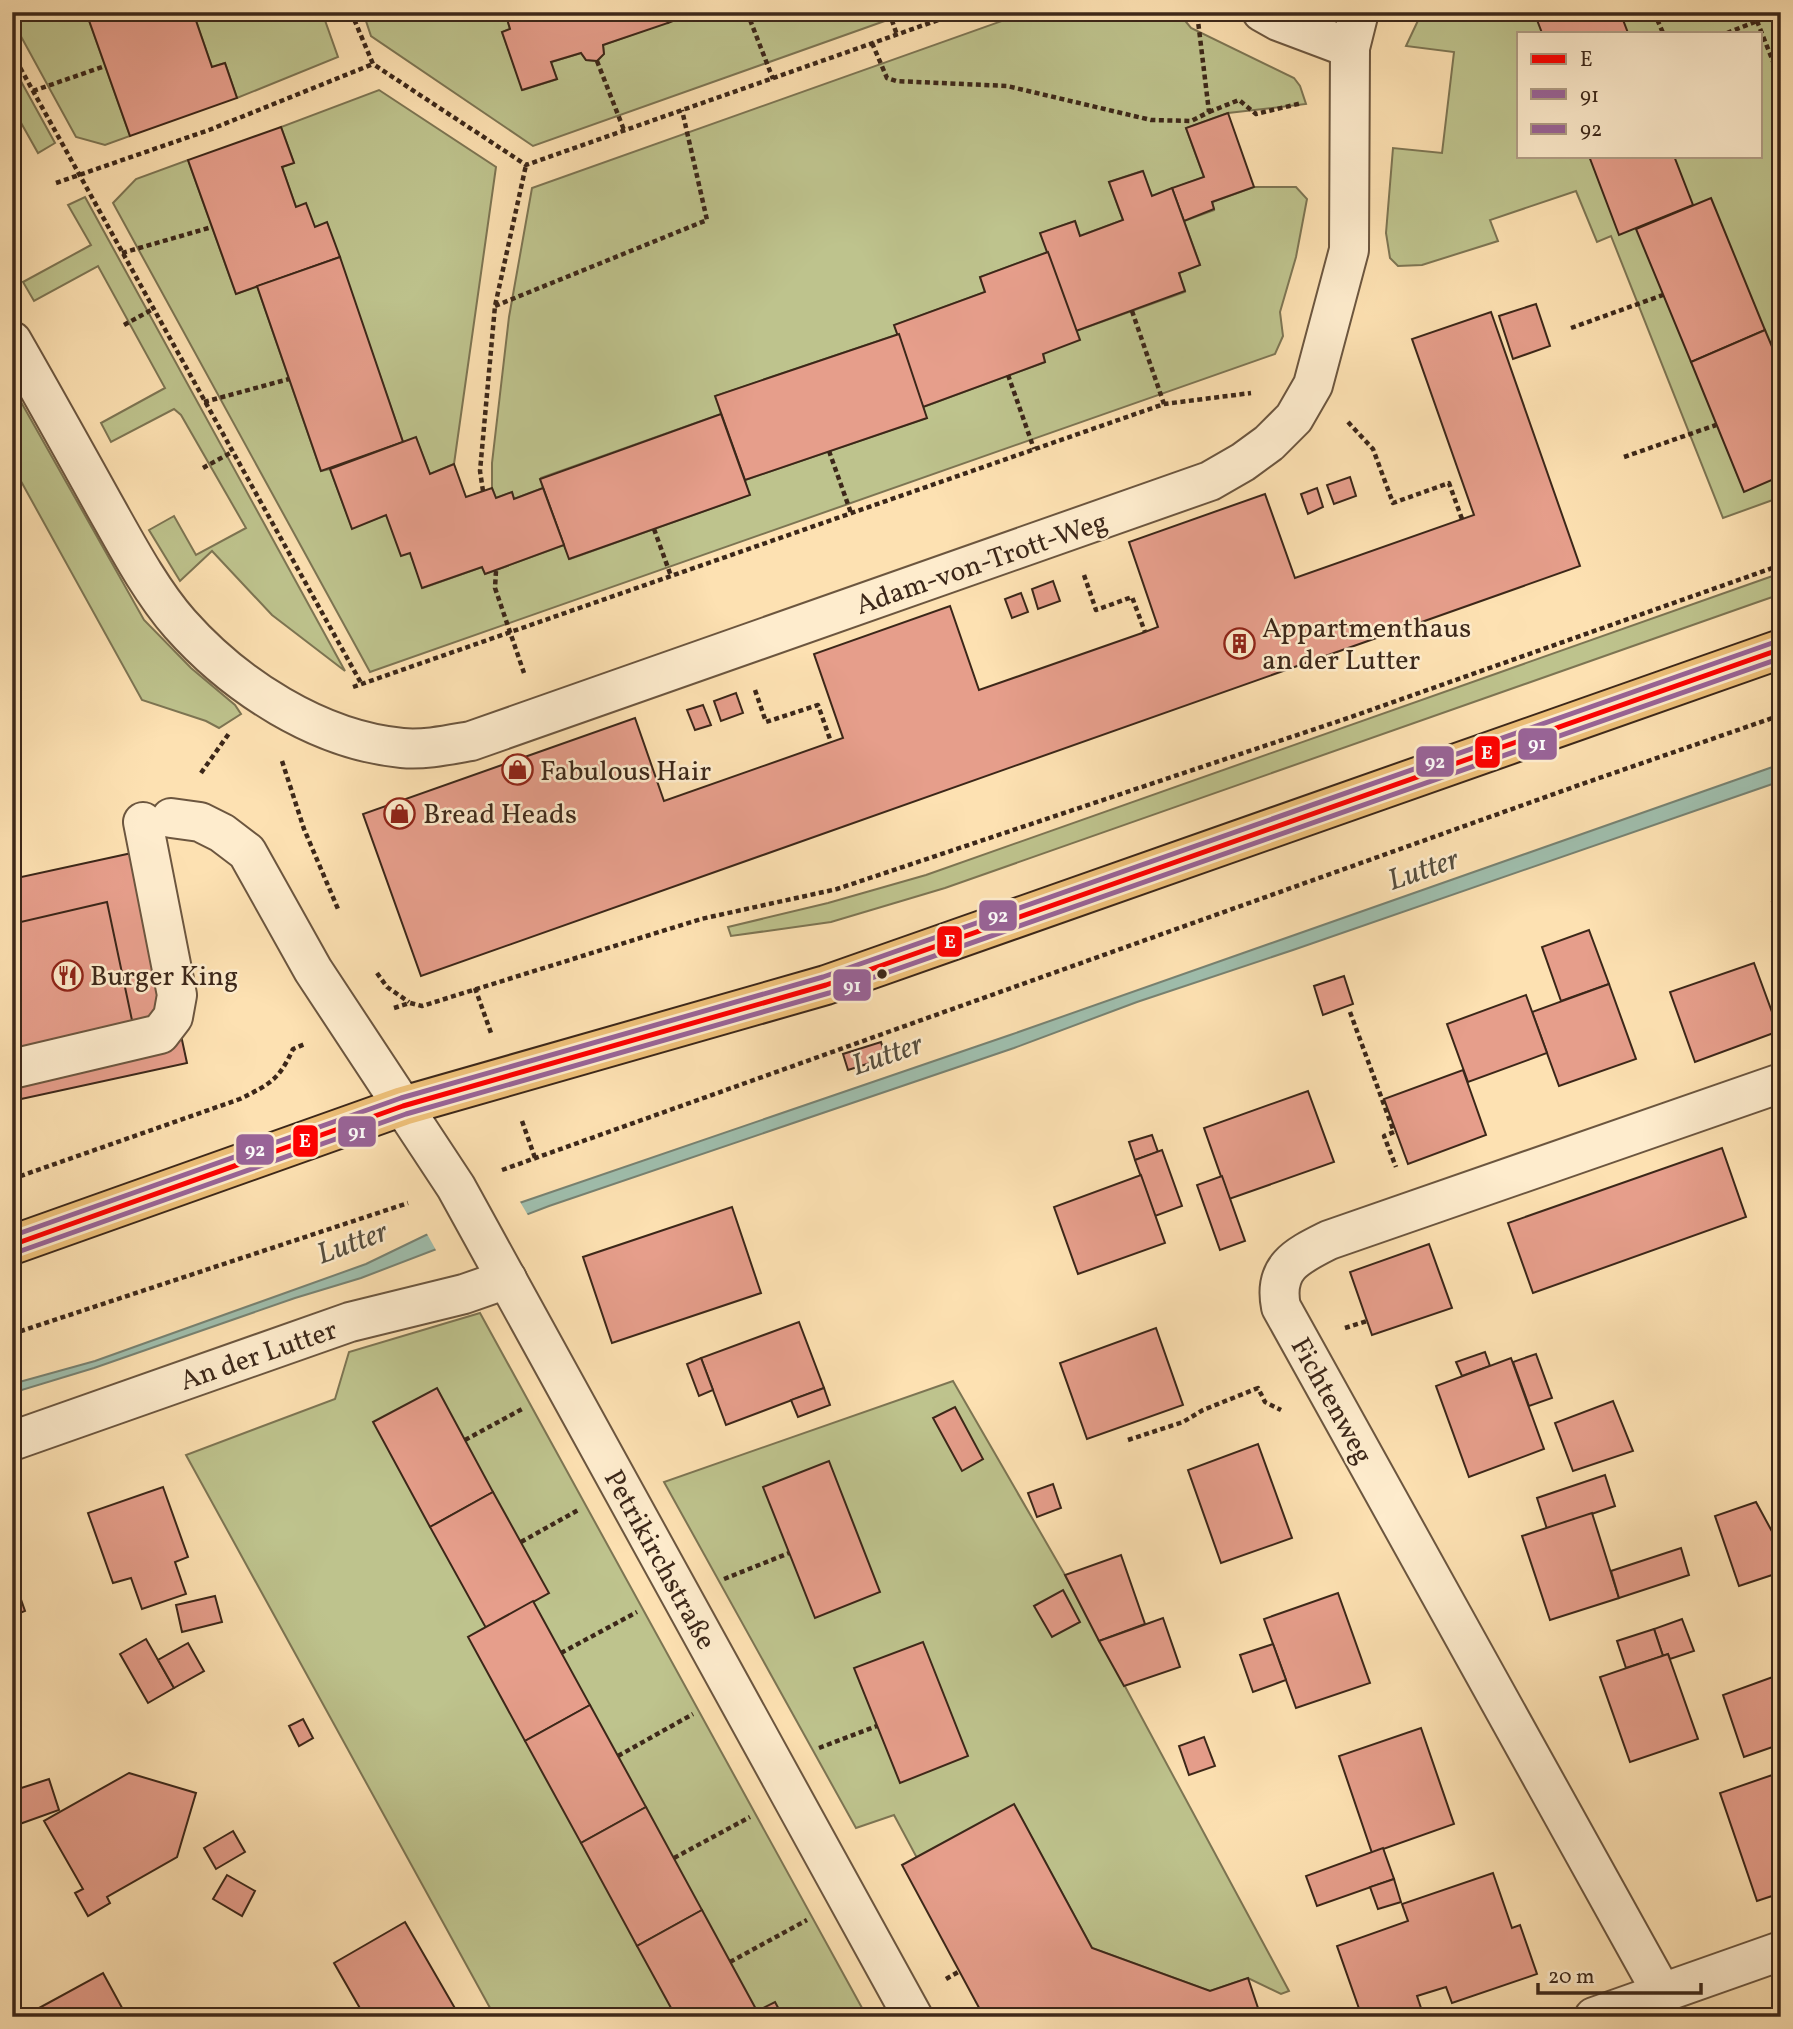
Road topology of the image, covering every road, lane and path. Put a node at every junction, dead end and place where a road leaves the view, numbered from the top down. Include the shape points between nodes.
1 (351, 12) edge
2 (747, 12) edge
3 (889, 12) edge
4 (961, 12) edge
5 (1206, 12) edge
6 (1262, 12) edge
7 (1654, 12) edge
8 (1780, 12) edge
9 (1757, 21) junction
10 (1355, 30) edge
11 (1663, 32) edge
12 (1730, 32) edge
13 (1761, 32) edge
14 (1762, 34) edge
15 (897, 35) junction
16 (872, 43) junction
17 (12, 53) edge
18 (597, 61) dead end
19 (373, 64) junction
20 (1774, 64) dead end
21 (105, 66) dead end
22 (773, 79) junction
23 (33, 91) junction
24 (1350, 91) junction
25 (682, 110) junction
26 (1209, 112) junction
27 (624, 130) junction
28 (526, 165) junction
29 (79, 174) junction
30 (57, 183) dead end
31 (212, 227) dead end
32 (122, 253) junction
33 (1663, 295) dead end
34 (495, 306) junction
35 (153, 309) junction
36 (1132, 311) dead end
37 (124, 325) dead end
38 (1571, 328) dead end
39 (12, 341) edge
40 (1008, 376) dead end
41 (289, 379) dead end
42 (1313, 385) junction
43 (204, 402) junction
44 (1164, 404) junction
45 (1716, 425) dead end
46 (1034, 449) junction
47 (1373, 449) dead end
48 (829, 451) dead end
49 (232, 452) junction
50 (1624, 457) dead end
51 (203, 468) dead end
52 (483, 491) dead end
53 (851, 513) junction
54 (1462, 519) dead end
55 (654, 529) dead end
56 (1781, 565) edge
57 (496, 571) dead end
58 (1083, 573) dead end
59 (671, 576) junction
60 (509, 632) junction
61 (1144, 632) dead end
62 (1781, 649) edge
63 (361, 684) junction
64 (754, 688) dead end
65 (289, 713) junction
66 (1781, 715) edge
67 (540, 717) junction
68 (831, 742) dead end
69 (340, 914) dead end
70 (372, 967) dead end
71 (410, 1003) junction
72 (1350, 1012) dead end
73 (349, 1026) junction
74 (12, 1069) edge
75 (1781, 1083) edge
76 (402, 1106) junction
77 (1394, 1132) dead end
78 (12, 1180) edge
79 (459, 1192) junction
80 (12, 1245) edge
81 (502, 1270) junction
82 (12, 1334) edge
83 (565, 1386) junction
84 (1339, 1412) junction
85 (465, 1440) dead end
86 (1128, 1440) dead end
87 (12, 1441) edge
88 (621, 1487) junction
89 (521, 1542) dead end
90 (734, 1692) junction
91 (877, 1726) dead end
92 (618, 1756) dead end
93 (784, 1782) junction
94 (674, 1858) dead end
95 (847, 1898) junction
96 (1781, 1951) edge
97 (730, 1962) dead end
98 (1662, 1993) junction
99 (913, 2017) edge
100 (1594, 2017) edge

1 - 19 path
2 - 22 path
3 - 15 path
4 - 15 path
5 - 26 path via 1198,21
6 - 10 street via 1278,21
7 - 11 path
8 - 9 path
9 - 12 path
9 - 13 path
10 - 24 street, Adam-von-Trott-Weg
14 - 20 path
15 - 16 path
16 - 22 path
16 - 26 path via 887,78 896,81 1007,86 1151,120 1191,121
17 - 23 path
18 - 27 path
19 - 28 path
19 - 29 path via 209,130
21 - 23 path
22 - 25 path
23 - 29 path
24 - 26 path via 1256,114 1239,100
24 - 42 street, Adam-von-Trott-Weg via 1349,250
25 - 27 path
25 - 34 path via 706,220
27 - 28 path
28 - 34 path
29 - 30 path
29 - 32 path
31 - 32 path
32 - 35 path
33 - 38 path
34 - 52 path via 480,471
35 - 37 path
35 - 43 path
36 - 44 path
39 - 65 street, Adam-von-Trott-Weg via 125,541 179,623 246,683
40 - 46 path
41 - 43 path
42 - 44 path
42 - 67 street, Adam-von-Trott-Weg via 1294,418 1269,443 1210,481
43 - 49 path
44 - 46 path
45 - 50 path
46 - 53 path
47 - 54 path via 1393,503 1449,483
48 - 53 path
49 - 51 path
49 - 63 path
53 - 59 path
55 - 59 path
56 - 71 path via 1348,718 837,889 701,919 422,1006
57 - 60 path via 495,588
58 - 61 path via 1096,610 1132,597
59 - 60 path
60 - 63 path
60 - 67 path
62 - 76 main road via 826,985
63 - 65 path
64 - 68 path via 766,722 818,705
65 - 67 street, Adam-von-Trott-Weg via 332,732 403,748 471,741
65 - 69 path via 273,718 284,769
66 - 79 path
70 - 71 path via 387,987
71 - 73 path
72 - 77 path
73 - 74 street, Petrikirchstraße via 247,852 200,822 157,820 177,995 173,1017 160,1034
73 - 76 street, Petrikirchstraße
73 - 78 path via 293,1049 284,1070 264,1087 240,1098
75 - 84 street, Fichtenweg via 1303,1252 1287,1265 1280,1281 1281,1307
76 - 79 street, Petrikirchstraße
76 - 80 main road
79 - 81 street, Petrikirchstraße
79 - 82 path
81 - 83 street, Petrikirchstraße
81 - 87 street, An der Lutter via 464,1294 350,1322
83 - 85 path
83 - 88 street, Petrikirchstraße
84 - 86 path via 1313,1425 1265,1402 1258,1388 1183,1422
84 - 98 street, Fichtenweg
88 - 89 path
88 - 90 street, Petrikirchstraße
90 - 92 path
90 - 93 street, Petrikirchstraße
91 - 93 path via 812,1751
93 - 94 path
93 - 95 street, Petrikirchstraße
95 - 97 path
95 - 99 street, Petrikirchstraße
96 - 98 street
98 - 100 street

